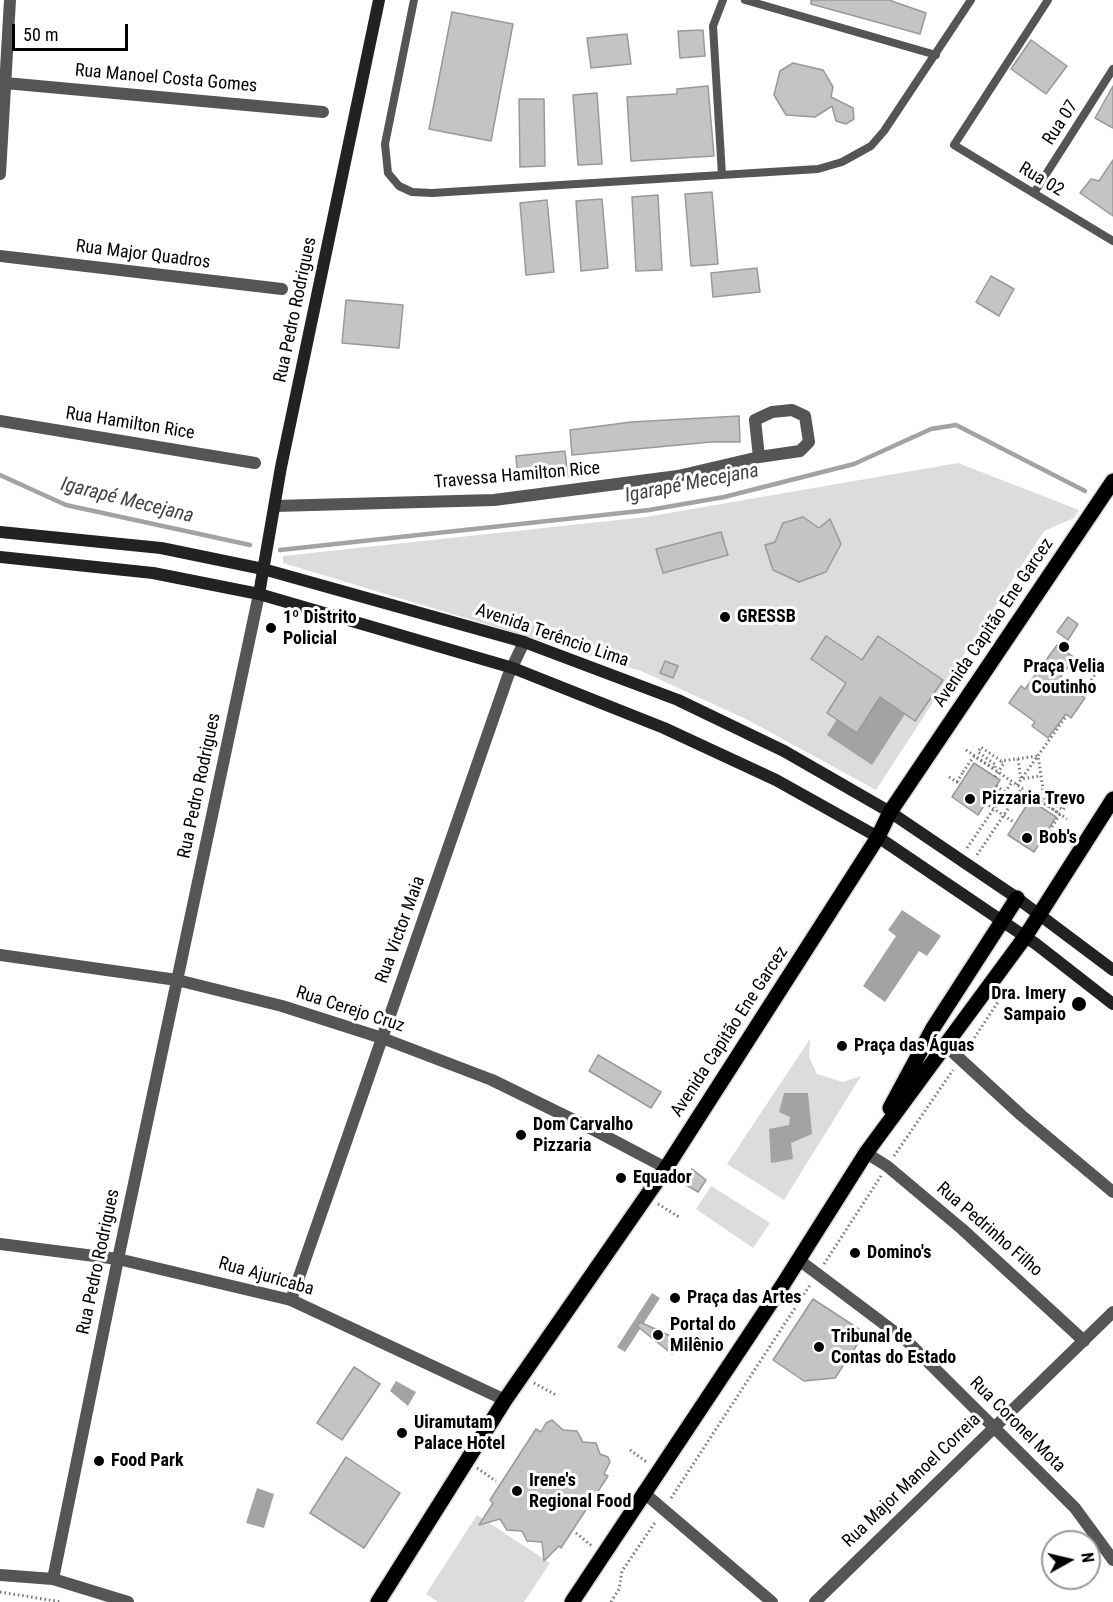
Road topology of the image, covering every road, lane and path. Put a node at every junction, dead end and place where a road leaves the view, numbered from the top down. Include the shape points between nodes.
1 (10, 0) edge
2 (379, 0) edge
3 (414, 0) edge
4 (723, 0) edge
5 (745, 0) edge
6 (971, 0) edge
7 (1048, 0) edge
8 (936, 55) junction
9 (1113, 69) edge
10 (5, 83) junction
11 (323, 112) dead end
12 (0, 174) edge
13 (722, 175) junction
14 (1034, 193) junction
15 (1113, 241) edge
16 (0, 256) edge
17 (282, 289) dead end
18 (0, 421) edge
19 (759, 456) junction
20 (255, 463) dead end
21 (1113, 481) edge
22 (274, 510) junction
23 (0, 532) edge
24 (0, 557) edge
25 (264, 566) junction
26 (259, 594) junction
27 (524, 642) junction
28 (513, 668) junction
29 (1096, 673) dead end
30 (1081, 695) dead end
31 (1067, 715) dead end
32 (966, 750) dead end
33 (1018, 759) junction
34 (1001, 761) junction
35 (1041, 776) junction
36 (949, 777) dead end
37 (995, 777) dead end
38 (1012, 782) junction
39 (1017, 785) junction
40 (996, 786) dead end
41 (1022, 788) junction
42 (1043, 789) junction
43 (1005, 792) junction
44 (1015, 798) junction
45 (1113, 799) edge
46 (1033, 802) dead end
47 (986, 803) dead end
48 (1026, 806) dead end
49 (994, 809) junction
50 (890, 812) junction
51 (1004, 815) junction
52 (1067, 819) dead end
53 (1015, 823) dead end
54 (878, 837) junction
55 (1052, 840) dead end
56 (967, 849) dead end
57 (977, 855) dead end
58 (1017, 898) junction
59 (1039, 914) junction
60 (1002, 921) junction
61 (1025, 937) junction
62 (0, 955) edge
63 (1113, 970) edge
64 (177, 980) junction
65 (1004, 992) dead end
66 (1113, 1004) edge
67 (382, 1038) junction
68 (946, 1046) junction
69 (960, 1060) junction
70 (866, 1153) junction
71 (887, 1166) junction
72 (666, 1168) junction
73 (1113, 1192) edge
74 (646, 1196) junction
75 (679, 1217) dead end
76 (0, 1244) edge
77 (118, 1259) junction
78 (800, 1260) junction
79 (818, 1273) junction
80 (291, 1299) junction
81 (1113, 1312) edge
82 (1084, 1341) junction
83 (522, 1376) junction
84 (556, 1395) dead end
85 (506, 1400) junction
86 (994, 1426) junction
87 (467, 1461) junction
88 (496, 1481) dead end
89 (643, 1492) junction
90 (664, 1509) junction
91 (1113, 1560) edge
92 (0, 1575) edge
93 (53, 1580) junction
94 (0, 1592) edge
95 (62, 1602) edge
96 (128, 1602) edge
97 (378, 1602) edge
98 (572, 1602) edge
99 (611, 1602) edge
100 (772, 1602) edge
101 (815, 1602) edge

1 - 10 street
2 - 22 main road, Rua Pedro Rodrigues
3 - 13 lane via 385,144 388,173 399,186 412,192 432,192
4 - 13 lane via 713,26
5 - 8 lane
6 - 8 lane
7 - 14 lane, Rua 02 via 954,145
8 - 13 lane via 884,131 860,154 818,169
9 - 14 lane, Rua 07
10 - 11 street, Rua Manoel Costa Gomes
10 - 12 street
14 - 15 lane, Rua 02
16 - 17 street, Rua Major Quadros
18 - 20 street, Rua Hamilton Rice
19 - 19 street, Travessa Hamilton Rice via 800,451 809,442 805,416 792,410 772,412 755,420
19 - 22 street, Travessa Hamilton Rice via 678,476 506,499
21 - 50 main road, Avenida Capitão Ene Garcez
22 - 25 main road, Rua Pedro Rodrigues
23 - 25 main road, Avenida Terêncio Lima via 161,548
24 - 26 main road via 153,573
25 - 26 main road, Rua Pedro Rodrigues
25 - 27 main road, Avenida Terêncio Lima
26 - 28 main road
26 - 64 street, Rua Pedro Rodrigues
27 - 28 street, Rua Victor Maia
27 - 50 main road, Avenida Terêncio Lima via 678,700 784,751
28 - 54 main road via 674,732 776,780
28 - 67 street, Rua Victor Maia
29 - 30 path
31 - 39 path
32 - 38 path
33 - 34 path, bridge
33 - 35 path, bridge via 1038,756
33 - 35 path, bridge via 1021,779
34 - 36 path, bridge via 981,747 978,752 996,765 994,769 974,756 958,783
34 - 37 path, bridge via 1004,763
35 - 42 path, bridge
38 - 39 path
38 - 43 path
39 - 41 path
40 - 43 path
41 - 44 path
41 - 52 path
42 - 46 path, bridge
42 - 55 path, bridge via 1066,805 1063,810 1043,796 1041,801 1060,814 1046,834
43 - 44 path
43 - 49 path
44 - 48 path
44 - 51 path
45 - 59 main road
47 - 49 path
49 - 51 path
49 - 56 path
50 - 54 main road, Avenida Capitão Ene Garcez
50 - 58 main road, Avenida Terêncio Lima
51 - 53 path
51 - 57 path
54 - 60 main road
54 - 72 main road, Avenida Capitão Ene Garcez
58 - 59 main road, Avenida Terêncio Lima
58 - 60 main road
59 - 61 main road
59 - 63 main road, Avenida Terêncio Lima
60 - 61 main road
60 - 70 main road via 933,1028
61 - 66 main road
61 - 68 main road
62 - 64 street, Rua Cerejo Cruz
64 - 67 street, Rua Cerejo Cruz via 282,1006
64 - 77 street, Rua Pedro Rodrigues
65 - 69 path
67 - 72 street, Rua Cerejo Cruz via 492,1080
67 - 80 street, Rua Victor Maia
68 - 69 street
68 - 70 main road
69 - 71 path
69 - 73 street
70 - 71 street, Rua Pedrinho Filho
70 - 78 main road
71 - 79 path
71 - 82 street, Rua Pedrinho Filho
72 - 74 main road, Avenida Capitão Ene Garcez
74 - 75 path
74 - 83 main road, Avenida Capitão Ene Garcez
76 - 77 street, Rua Ajuricaba
77 - 80 street, Rua Ajuricaba
77 - 93 street, Rua Pedro Rodrigues
78 - 79 street, Rua Coronel Mota
78 - 89 main road
79 - 86 street, Rua Coronel Mota via 908,1342
79 - 90 path
80 - 85 street, Rua Ajuricaba
81 - 82 street, Rua Major Manoel Correia
82 - 86 street, Rua Major Manoel Correia
83 - 84 path
83 - 85 main road, Avenida Capitão Ene Garcez
85 - 87 main road, Avenida Capitão Ene Garcez
86 - 91 street, Rua Coronel Mota via 1075,1508
86 - 101 street, Rua Major Manoel Correia
87 - 88 path
87 - 97 main road, Avenida Capitão Ene Garcez
89 - 90 street
89 - 98 main road
90 - 99 path via 622,1571 619,1589
90 - 100 street
92 - 93 street
93 - 96 street
94 - 95 path

